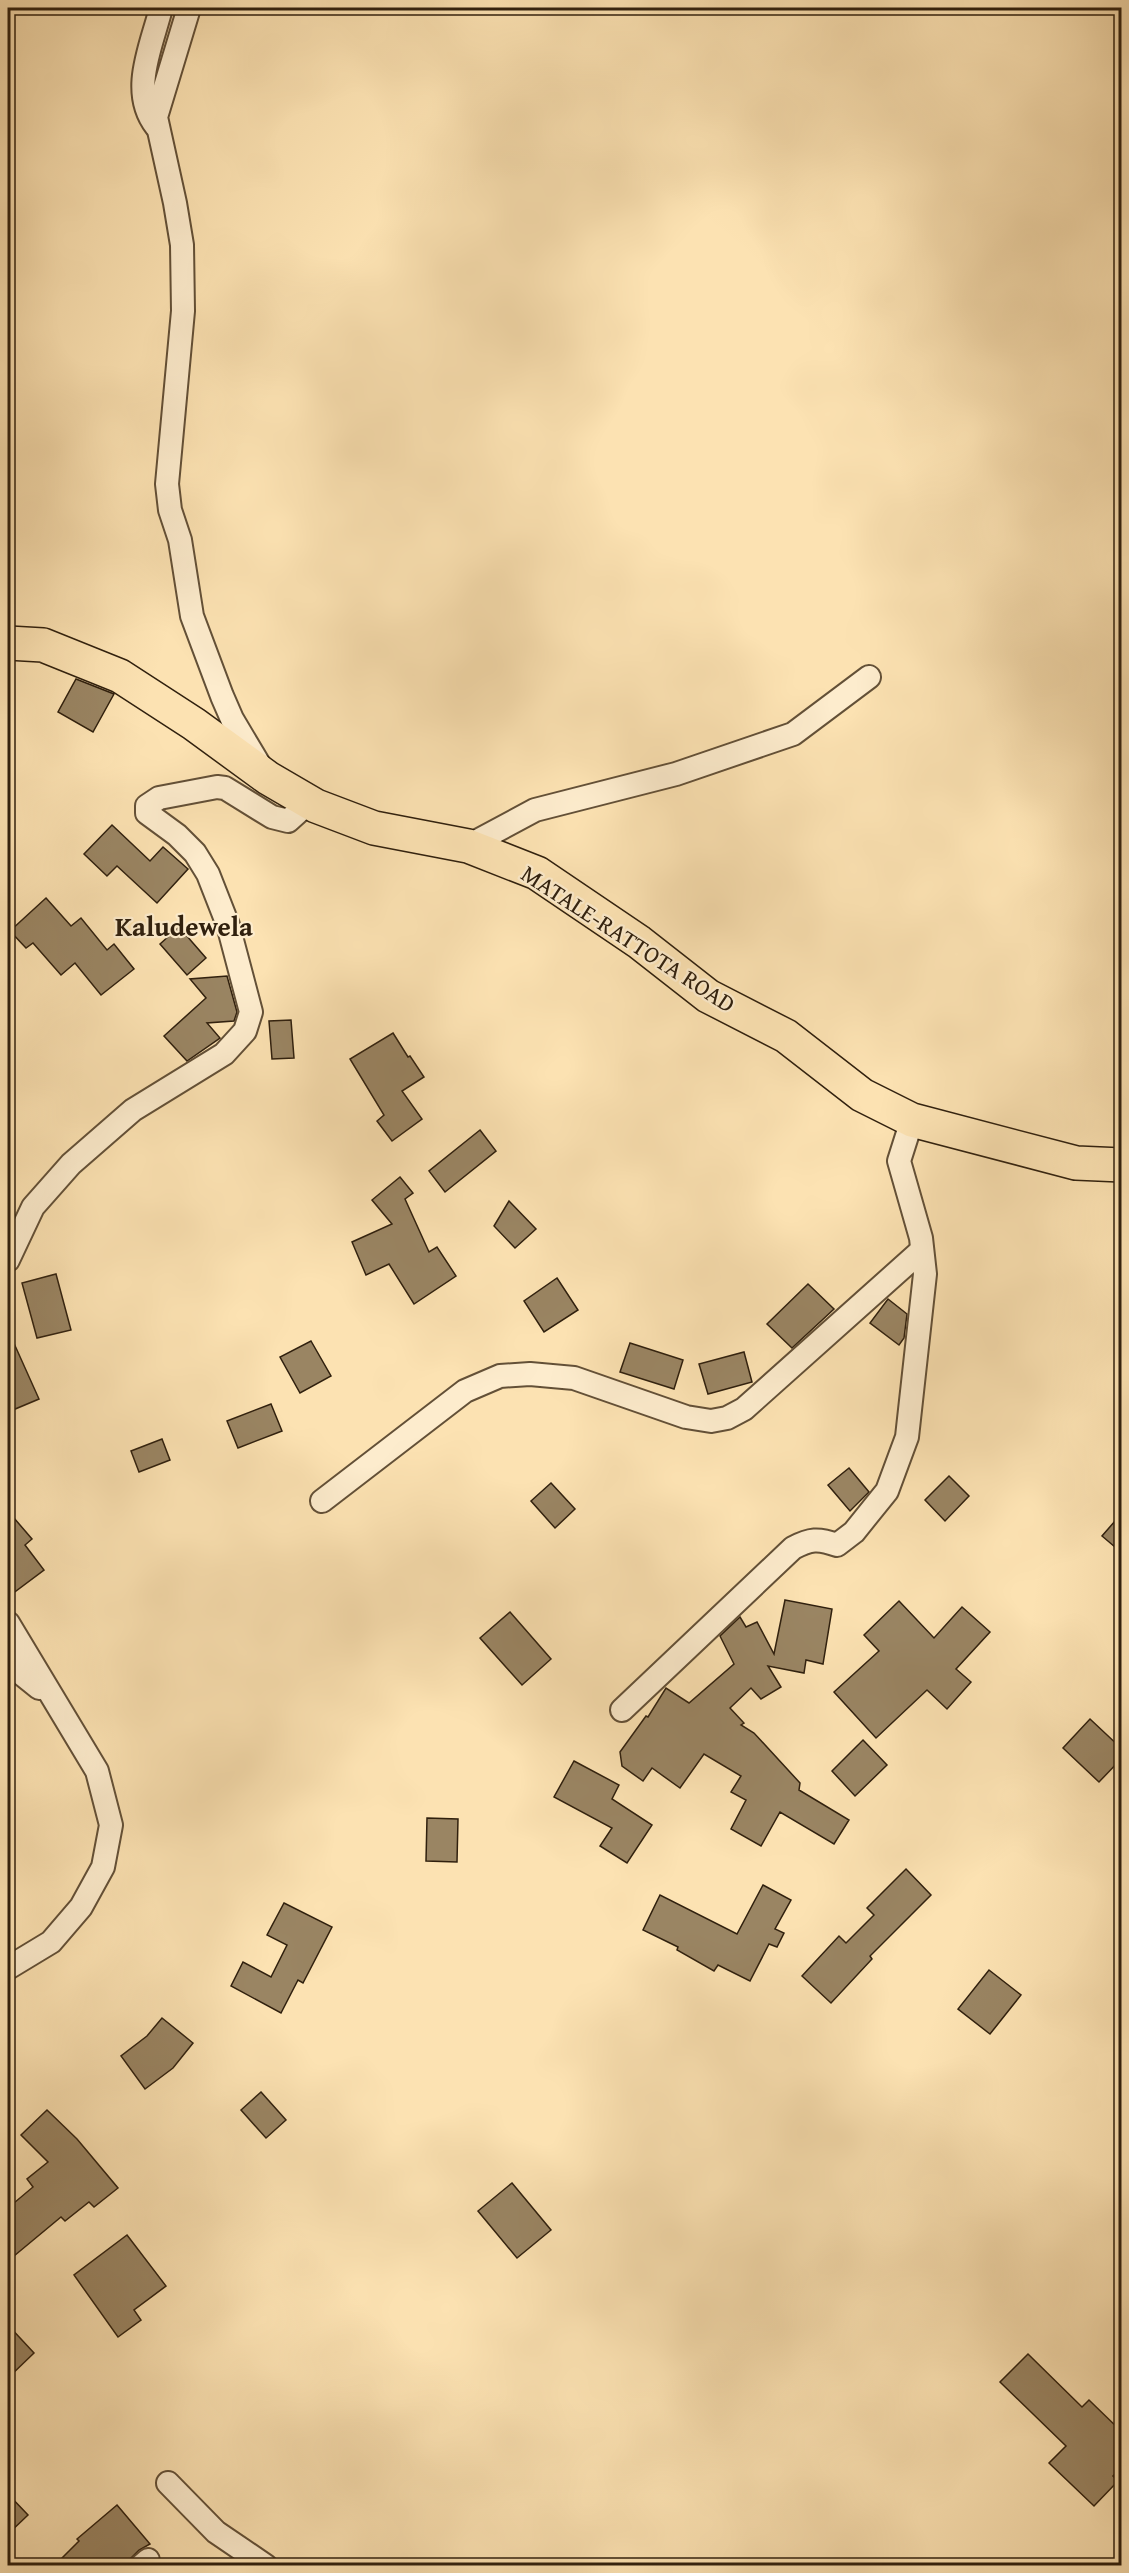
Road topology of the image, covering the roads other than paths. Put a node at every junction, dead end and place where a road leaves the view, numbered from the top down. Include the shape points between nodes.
1 (162, 8) edge
2 (189, 8) edge
3 (158, 129) junction
4 (8, 643) edge
5 (869, 676) dead end
6 (268, 778) junction
7 (305, 799) junction
8 (468, 846) junction
9 (912, 1120) junction
10 (1122, 1165) edge
11 (922, 1250) junction
12 (8, 1260) edge
13 (322, 1501) dead end
14 (8, 1623) edge
15 (8, 1662) edge
16 (52, 1699) junction
17 (622, 1710) dead end
18 (8, 1968) edge
19 (168, 2483) dead end
20 (266, 2565) edge

1 - 3 street via 142,78 144,103
2 - 3 street via 162,89 156,117
3 - 6 street via 182,245 183,311 167,484 170,510 180,540 192,616 232,719
4 - 6 main road, MATALE-RATTOTA ROAD via 43,645 120,676
5 - 8 street via 793,734 676,774 535,810
6 - 7 main road, MATALE-RATTOTA ROAD
7 - 8 main road, MATALE-RATTOTA ROAD via 374,828
7 - 12 street via 288,821 272,817 217,787 159,798 147,806 147,813 189,847 208,874 228,925 251,1012 245,1031 224,1054 133,1110 71,1164 33,1207
8 - 9 main road, MATALE-RATTOTA ROAD via 537,873 639,942 708,996 786,1036 862,1095
9 - 10 main road, MATALE-RATTOTA ROAD via 1076,1163
9 - 11 street via 899,1161
11 - 13 street via 744,1408 727,1418 686,1418 573,1378 500,1376 465,1391
11 - 17 street via 925,1274 907,1437 887,1491 854,1532 837,1545 820,1538 793,1548
14 - 16 street
15 - 16 street
16 - 18 street via 97,1771 111,1825 103,1867 81,1907 51,1942
19 - 20 street via 216,2532

